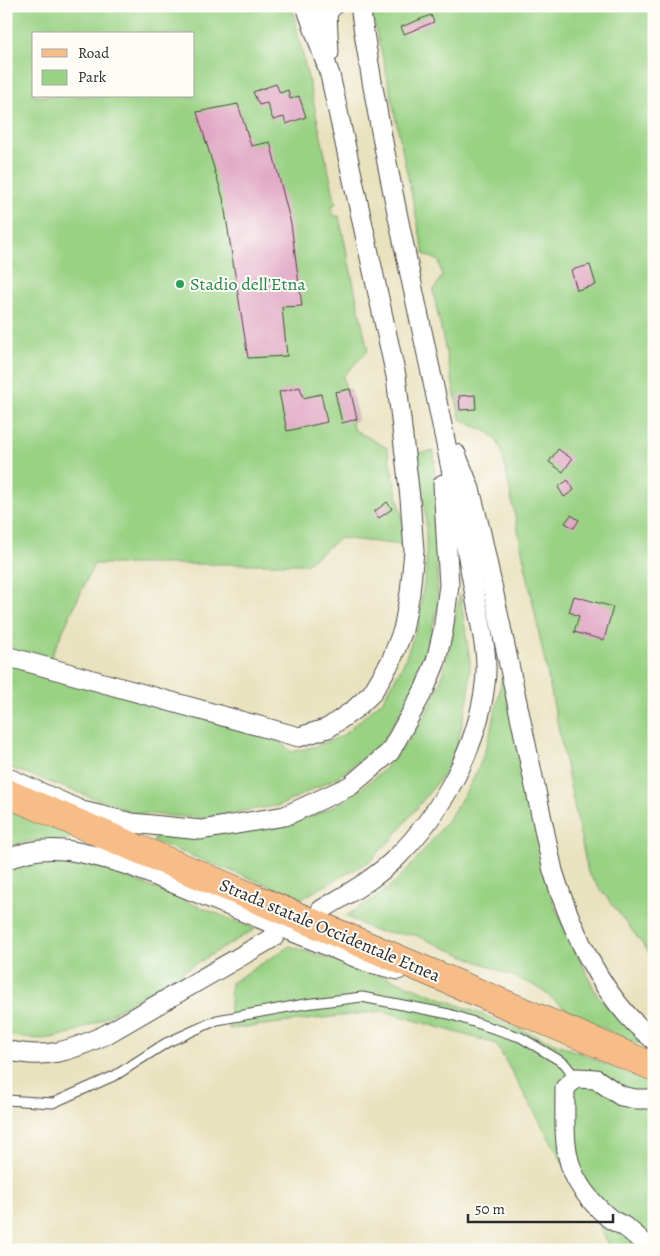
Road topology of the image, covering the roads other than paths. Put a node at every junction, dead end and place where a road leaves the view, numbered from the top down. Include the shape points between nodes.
1 (306, 6) edge
2 (346, 7) edge
3 (330, 75) junction
4 (440, 413) junction
5 (6, 656) edge
6 (6, 777) edge
7 (6, 793) edge
8 (6, 860) edge
9 (321, 910) dead end
10 (274, 937) dead end
11 (464, 986) junction
12 (654, 1040) edge
13 (6, 1050) edge
14 (654, 1066) edge
15 (576, 1078) junction
16 (654, 1096) edge
17 (6, 1100) edge
18 (651, 1250) edge

1 - 3 street
2 - 3 street via 327,13
2 - 4 street via 370,80
3 - 5 street via 396,376 410,498 414,550 410,593 403,630 391,661 372,693 355,709 328,728 299,737
4 - 6 street via 449,585 436,661 390,752 350,786 284,816 201,830 132,823 82,811
4 - 9 street via 485,653 486,682 479,714 470,749 456,778 398,856 358,888
4 - 12 street via 470,488 553,872 568,914 607,990 619,1007
7 - 11 main road, Strada statale Occidentale Etnea
8 - 11 street via 39,849 58,848 96,856 131,866 367,962
10 - 13 street via 76,1049 44,1056
11 - 14 main road, Strada statale Occidentale Etnea
15 - 16 street via 596,1079 621,1096 636,1100
15 - 17 lane via 564,1063 520,1037 449,1014 362,997 217,1020 166,1043 116,1074 53,1103
15 - 18 street via 565,1088 564,1140 570,1165 581,1189 609,1219 625,1227

